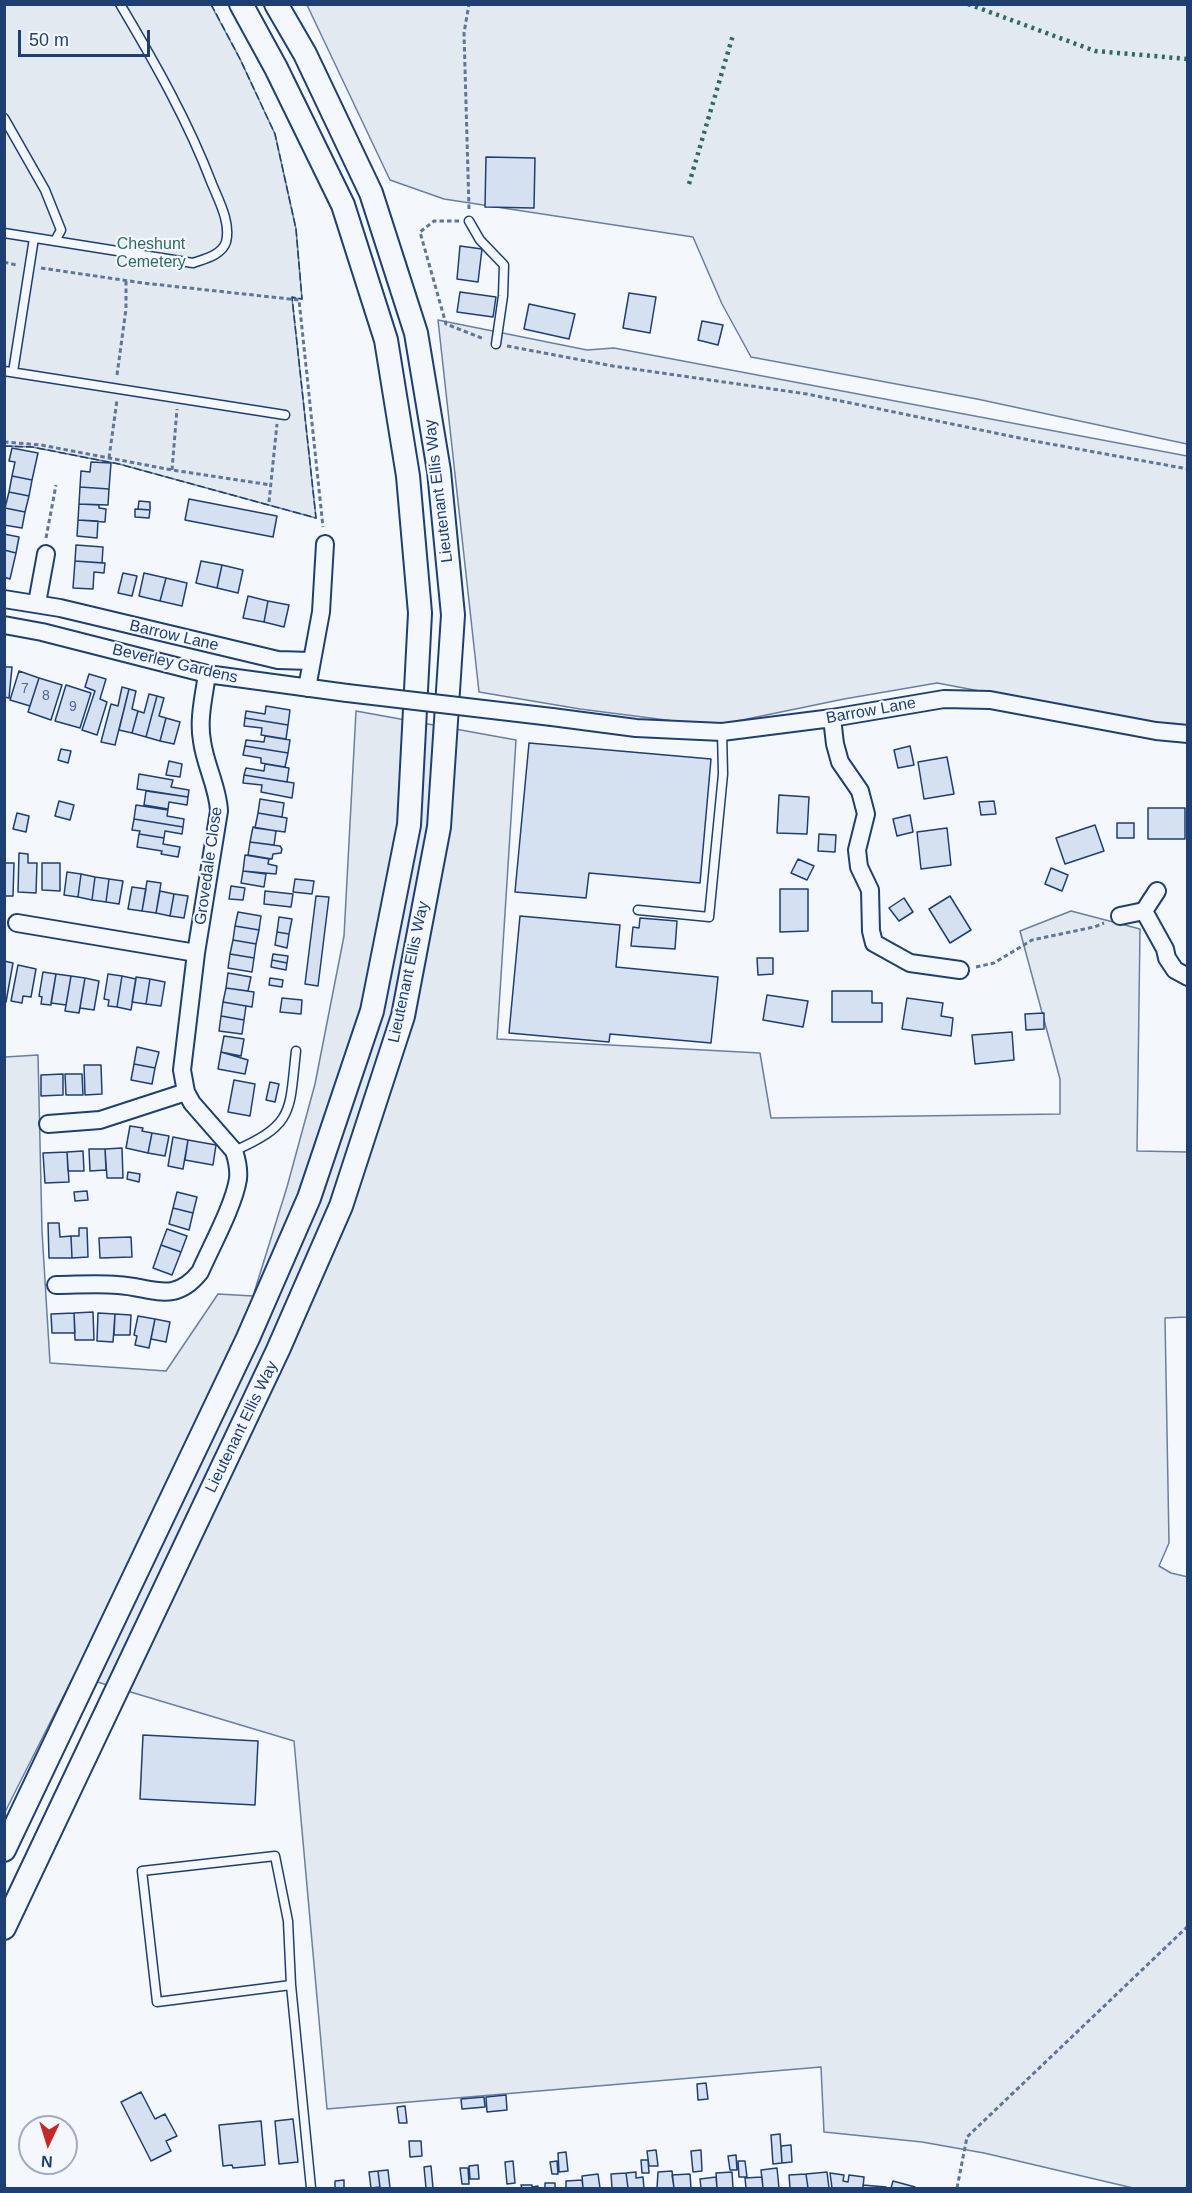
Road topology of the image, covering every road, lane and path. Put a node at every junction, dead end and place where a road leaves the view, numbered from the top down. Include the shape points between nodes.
1 (120, 4) edge
2 (241, 4) edge
3 (276, 4) edge
4 (469, 4) edge
5 (4, 118) edge
6 (469, 221) junction
7 (4, 233) edge
8 (34, 238) junction
9 (55, 241) junction
10 (4, 262) edge
11 (30, 267) junction
12 (126, 280) junction
13 (496, 344) junction
14 (9, 372) edge
15 (117, 389) junction
16 (178, 399) junction
17 (282, 414) joint
18 (4, 442) edge
19 (109, 459) junction
20 (1188, 469) edge
21 (172, 470) junction
22 (56, 485) dead end
23 (271, 485) junction
24 (270, 502) dead end
25 (325, 544) joint
26 (46, 555) joint
27 (4, 599) edge
28 (38, 603) junction
29 (4, 625) edge
30 (311, 661) junction
31 (207, 674) junction
32 (307, 688) junction
33 (552, 717) joint
34 (832, 718) junction
35 (722, 732) junction
36 (1188, 734) edge
37 (1157, 891) dead end
38 (638, 910) dead end
39 (1144, 911) junction
40 (1120, 916) joint
41 (17, 923) dead end
42 (196, 953) junction
43 (960, 970) joint
44 (1188, 977) edge
45 (296, 1052) dead end
46 (186, 1092) junction
47 (48, 1124) dead end
48 (234, 1151) junction
49 (56, 1286) dead end
50 (4, 1850) edge
51 (1188, 1926) edge
52 (4, 1928) edge
53 (291, 1985) junction
54 (311, 2188) edge
55 (957, 2188) edge

1 - 9 lane via 195,141 225,216 225,244 213,256 193,263
2 - 50 main road, Lieutenant Ellis Way via 343,205 386,340 408,476 420,614 409,825 372,1011 309,1198 243,1348
3 - 52 main road, Lieutenant Ellis Way via 305,54 371,193 416,333 440,471 453,615 439,827 403,1016 341,1206 278,1350
4 - 6 path via 464,33
5 - 9 lane via 45,190 61,230
6 - 13 lane via 480,240 504,265
6 - 13 path via 434,221 420,232 446,324
7 - 8 lane
8 - 9 lane
8 - 11 lane
10 - 11 path
11 - 12 path
11 - 14 lane
12 - 15 path
12 - 25 path via 299,300
13 - 20 path via 613,366 807,394
14 - 15 lane
15 - 16 lane
15 - 19 path
16 - 17 lane
16 - 21 path
17 - 23 path
18 - 19 path
19 - 21 path
21 - 23 path
22 - 26 path
23 - 24 path
25 - 30 street via 321,612
26 - 28 street
27 - 28 street, Barrow Lane
28 - 30 street, Barrow Lane via 278,660
29 - 31 street, Beverley Gardens
30 - 32 street
31 - 32 street, Beverley Gardens
31 - 42 street, Grovedale Close via 200,730 219,811
32 - 33 street, Beverley Gardens, bridge
33 - 35 street, Barrow Lane via 636,728
34 - 35 street, Barrow Lane
34 - 36 street, Barrow Lane via 944,699 990,700
34 - 43 street via 840,762 861,791 866,814 857,850 859,867 870,890 874,943 910,963
35 - 38 lane via 723,774 709,917
37 - 39 street
39 - 40 street
39 - 44 street via 1167,958 1175,970
40 - 43 path via 1094,927 1032,940 994,963
41 - 42 street
42 - 46 street, Grovedale Close via 183,1057
45 - 48 lane via 285,1118 262,1138
46 - 47 street via 100,1120
46 - 48 street, Grovedale Close
48 - 49 street via 238,1170 233,1196 192,1282 165,1292 116,1284
51 - 55 path via 967,2137
53 - 53 lane via 288,1922 275,1856 142,1871 157,2002
53 - 54 lane

